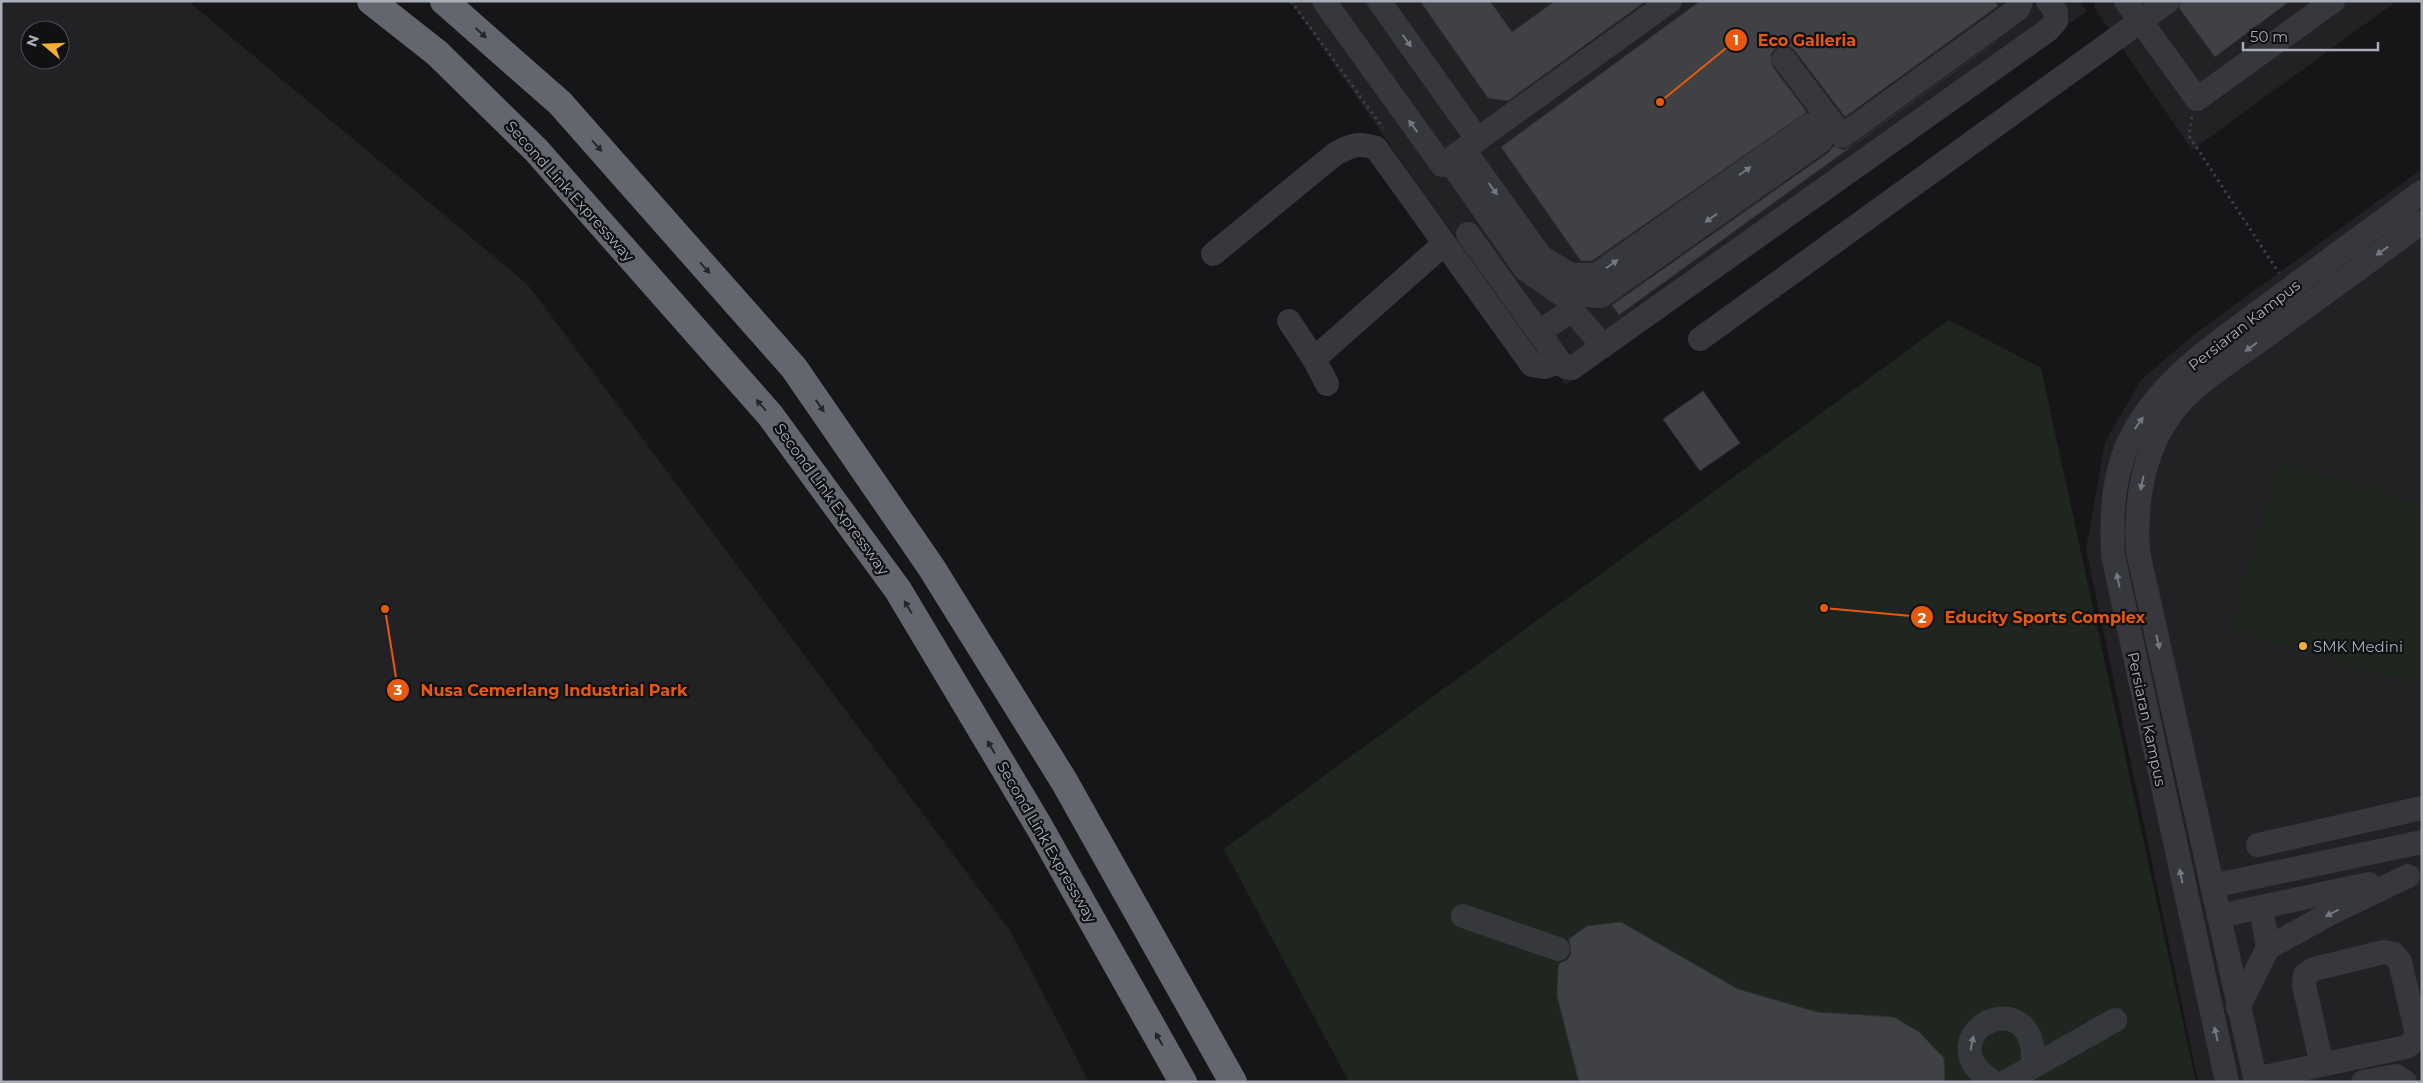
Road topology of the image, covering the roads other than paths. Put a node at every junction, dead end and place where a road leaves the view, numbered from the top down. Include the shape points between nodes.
1 (371, 1) edge
2 (444, 1) edge
3 (1324, 1) edge
4 (1379, 1) edge
5 (1670, 1) edge
6 (2022, 1) edge
7 (2048, 1) edge
8 (2126, 1) edge
9 (2168, 1) edge
10 (2334, 1) edge
11 (2140, 22) junction
12 (1784, 59) dead end
13 (1463, 150) junction
14 (2422, 192) edge
15 (2422, 222) edge
16 (1468, 234) dead end
17 (1444, 244) junction
18 (1212, 254) dead end
19 (1289, 321) dead end
20 (1539, 332) junction
21 (1700, 339) dead end
22 (1603, 346) junction
23 (1314, 358) junction
24 (1560, 362) junction
25 (1328, 384) dead end
26 (2422, 808) edge
27 (2422, 842) edge
28 (2258, 845) dead end
29 (2415, 875) edge
30 (2212, 886) junction
31 (2262, 907) junction
32 (1463, 916) dead end
33 (2219, 916) junction
34 (2268, 948) junction
35 (1558, 949) dead end
36 (2238, 1007) junction
37 (2115, 1020) dead end
38 (2322, 1064) junction
39 (2033, 1065) junction
40 (2256, 1080) edge
41 (1183, 1082) edge
42 (1233, 1082) edge
43 (1993, 1082) edge
44 (2006, 1082) edge
45 (2228, 1082) edge
46 (2362, 1082) edge
47 (2405, 1082) edge

41 -> 1 highway, Second Link Expressway via 1040,828 898,590 770,415 536,150 437,53
2 -> 42 highway via 560,104 794,368 931,567 1054,765
13 -> 3 street
4 -> 13 street
5 - 13 street
6 - 12 street via 2018,9 1842,136
7 - 22 street via 2056,12 2056,21 2048,30
8 - 11 street
9 - 11 street
10 - 11 street via 2197,99
11 - 21 street
13 -> 13 street via 1541,257 1571,275 1596,275 1810,125 1820,141 1601,296 1561,294 1526,269
45 -> 14 street, Persiaran Kampus via 2116,572 2111,516 2117,473 2134,430 2160,394 2200,356
15 -> 30 street, Persiaran Kampus via 2213,374 2177,406 2154,442 2141,481 2136,518 2138,552
16 - 20 street
17 - 18 street via 1376,148 1362,143 1335,154
17 - 23 street
17 - 24 street via 1532,365 1544,367
19 - 23 street
20 - 22 street via 1572,310
20 - 24 street
22 - 24 street via 1572,368
23 - 25 street
26 - 28 street
27 - 30 street
29 - 31 street
29 -> 34 street via 2329,914
30 - 33 street, Persiaran Kampus
31 - 33 street
31 - 34 street
32 - 35 street
33 - 36 street, Persiaran Kampus
34 - 36 street
36 - 40 street, Persiaran Kampus
37 - 39 street
38 - 38 street via 2406,1047 2414,1041 2416,1030 2400,962 2394,954 2375,954 2314,969 2306,975 2304,985
38 - 40 street
43 -> 39 street via 1974,1065 1970,1050 1974,1033 1987,1021 2004,1018 2019,1024 2031,1041
39 - 44 street
46 - 47 street via 2396,1076

